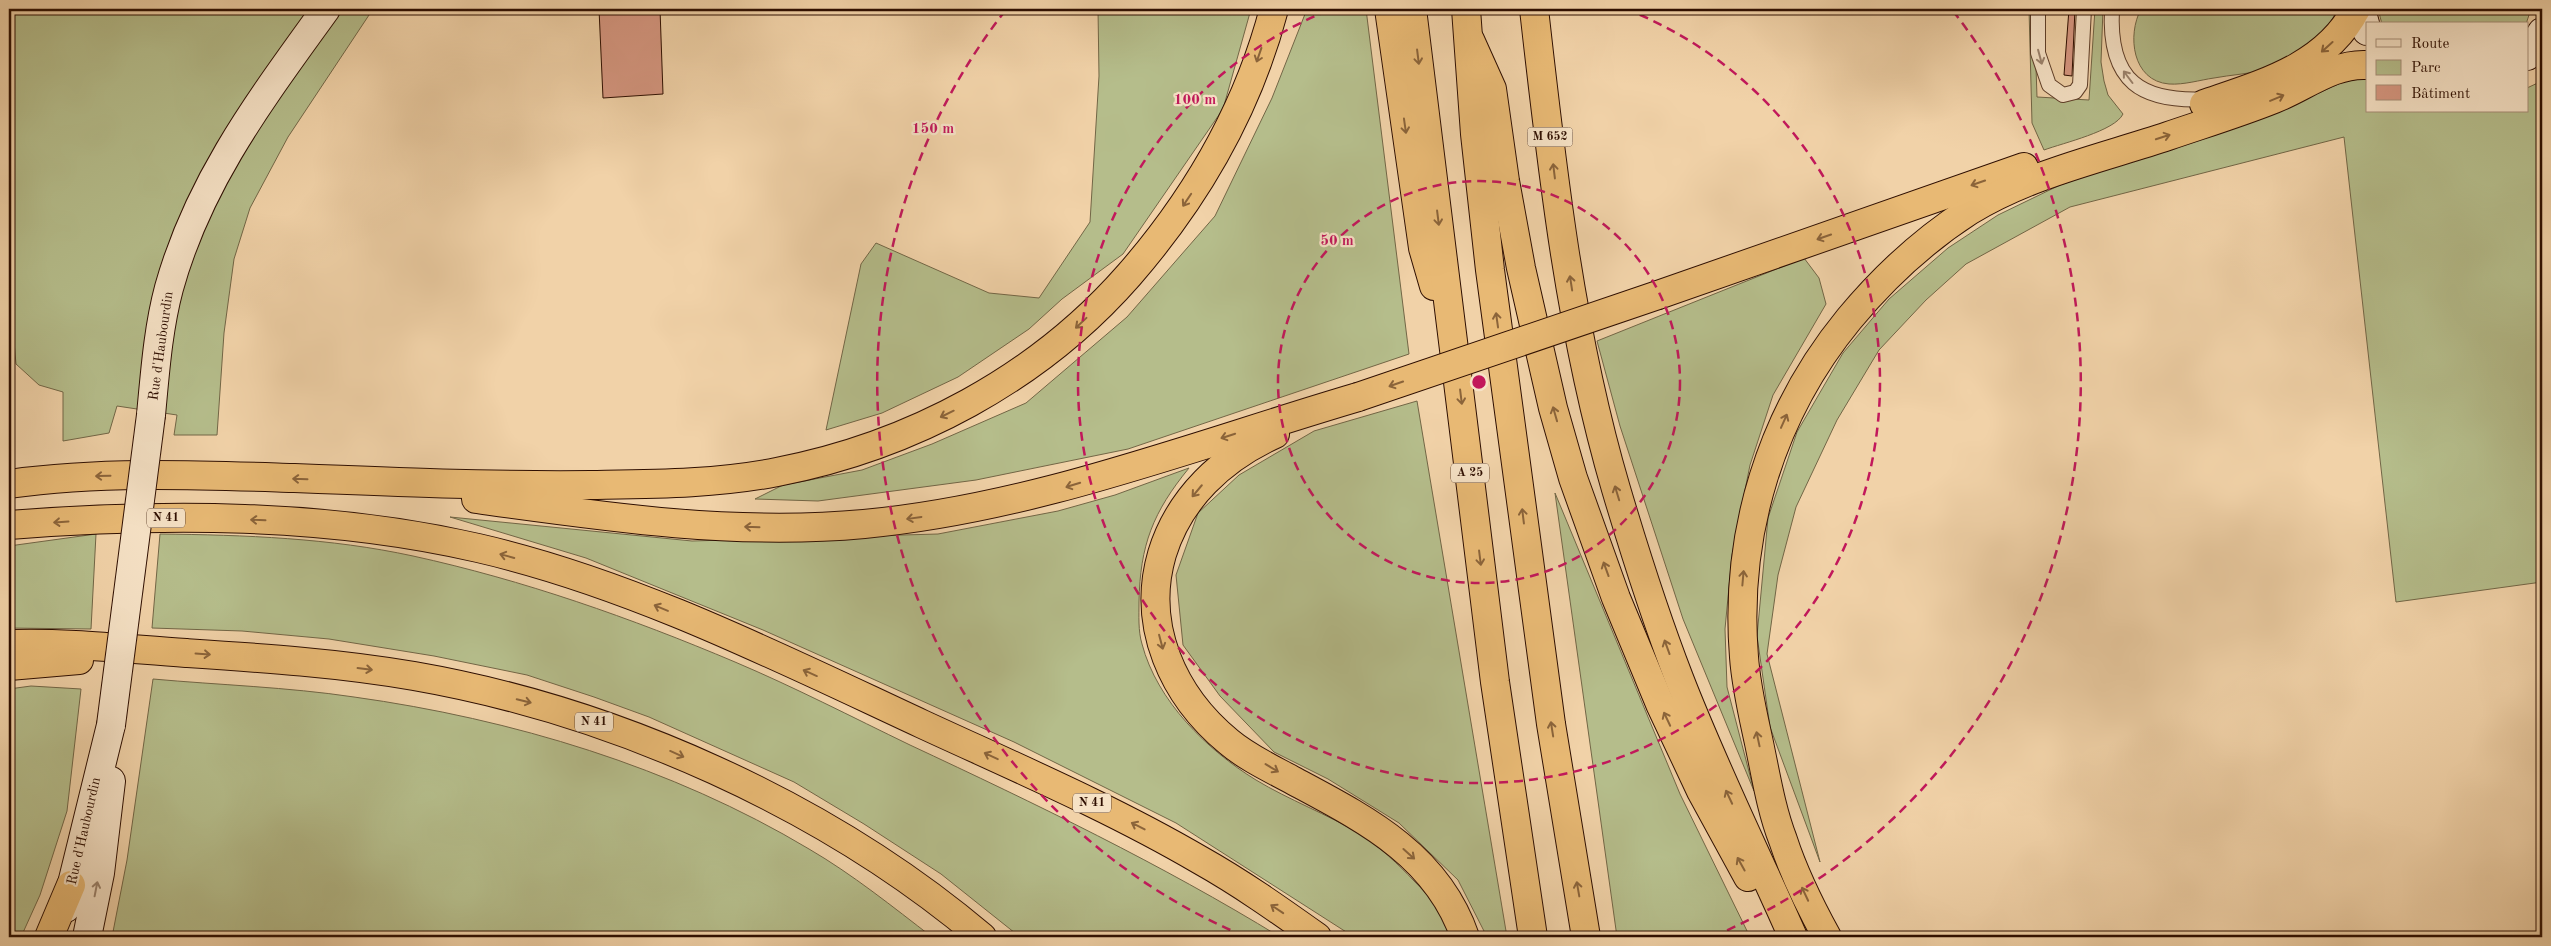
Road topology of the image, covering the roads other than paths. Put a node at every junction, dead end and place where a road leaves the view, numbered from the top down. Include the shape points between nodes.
1 (326, 9) edge
2 (1274, 9) edge
3 (1388, 9) edge
4 (1412, 9) edge
5 (1466, 9) edge
6 (1534, 9) edge
7 (1544, 9) edge
8 (2038, 9) edge
9 (2084, 9) edge
10 (2356, 9) edge
11 (2361, 9) edge
12 (2113, 10) edge
13 (2366, 27) edge
14 (2542, 32) edge
15 (1470, 40) junction
16 (2528, 54) edge
17 (1539, 55) junction
18 (2366, 65) edge
19 (2542, 68) edge
20 (2528, 70) edge
21 (2222, 98) junction
22 (1454, 338) junction
23 (1358, 397) junction
24 (349, 480) junction
25 (9, 484) edge
26 (9, 525) edge
27 (9, 644) edge
28 (154, 651) junction
29 (9, 666) edge
30 (111, 725) junction
31 (72, 885) junction
32 (50, 937) edge
33 (58, 937) edge
34 (87, 937) edge
35 (982, 937) edge
36 (1317, 937) edge
37 (1465, 937) edge
38 (1533, 937) edge
39 (1586, 937) edge
40 (1781, 937) edge
41 (1793, 937) edge
42 (1826, 937) edge

1 - 30 main road, Rue d'Haubourdin, bridge via 229,148 202,198 169,289 160,332
2 -> 24 highway via 1242,102 1204,174 1146,255 1076,328 998,387 964,406 922,427 862,450 774,472 727,479 569,486
3 -> 22 highway via 1423,248
4 -> 22 highway, A 25
5 - 15 highway
6 - 17 highway, M 652
7 - 17 highway
8 -> 9 lane via 2038,53 2049,85 2063,95 2075,92 2080,85
10 -> 21 highway via 2342,32 2318,55 2286,74
11 - 13 main road
21 -> 12 lane via 2166,98 2148,94 2133,84 2122,70 2115,48
14 - 16 main road
39 -> 15 highway via 1551,724 1490,270 1475,134
40 -> 15 highway via 1701,791 1664,713 1616,598 1573,478 1553,408 1521,268 1492,89
41 -> 17 highway, M 652 via 1679,679 1616,488 1599,425 1572,292
42 -> 18 highway via 1794,869 1772,807 1752,714 1742,639 1743,579 1753,515 1774,442 1805,380 1833,338 1871,293 1910,255 1972,209 2034,180 2277,98 2337,69
19 - 20 main road
21 -> 23 highway, bridge
22 -> 38 highway, A 25 via 1495,682
23 -> 24 highway via 1059,489 992,505 863,524 781,528 669,523
23 -> 37 highway via 1266,438 1213,472 1197,490 1179,513 1158,568 1155,598 1158,633 1165,658 1180,688 1200,715 1230,743 1371,824 1396,842 1442,889
24 -> 25 highway via 213,475 93,476
36 -> 26 highway, N 41 via 1203,861 1072,793 730,637 647,602 537,564 421,537 290,522 124,518
27 - 28 highway, N 41 via 76,644
28 - 29 highway
28 -> 35 highway, N 41 via 264,658 414,676 532,703 602,724 712,770 805,817 919,888
30 - 31 main road, Rue d'Haubourdin
34 -> 30 main road, Rue d'Haubourdin via 108,816
31 - 32 highway
31 - 33 main road, Rue d'Haubourdin

